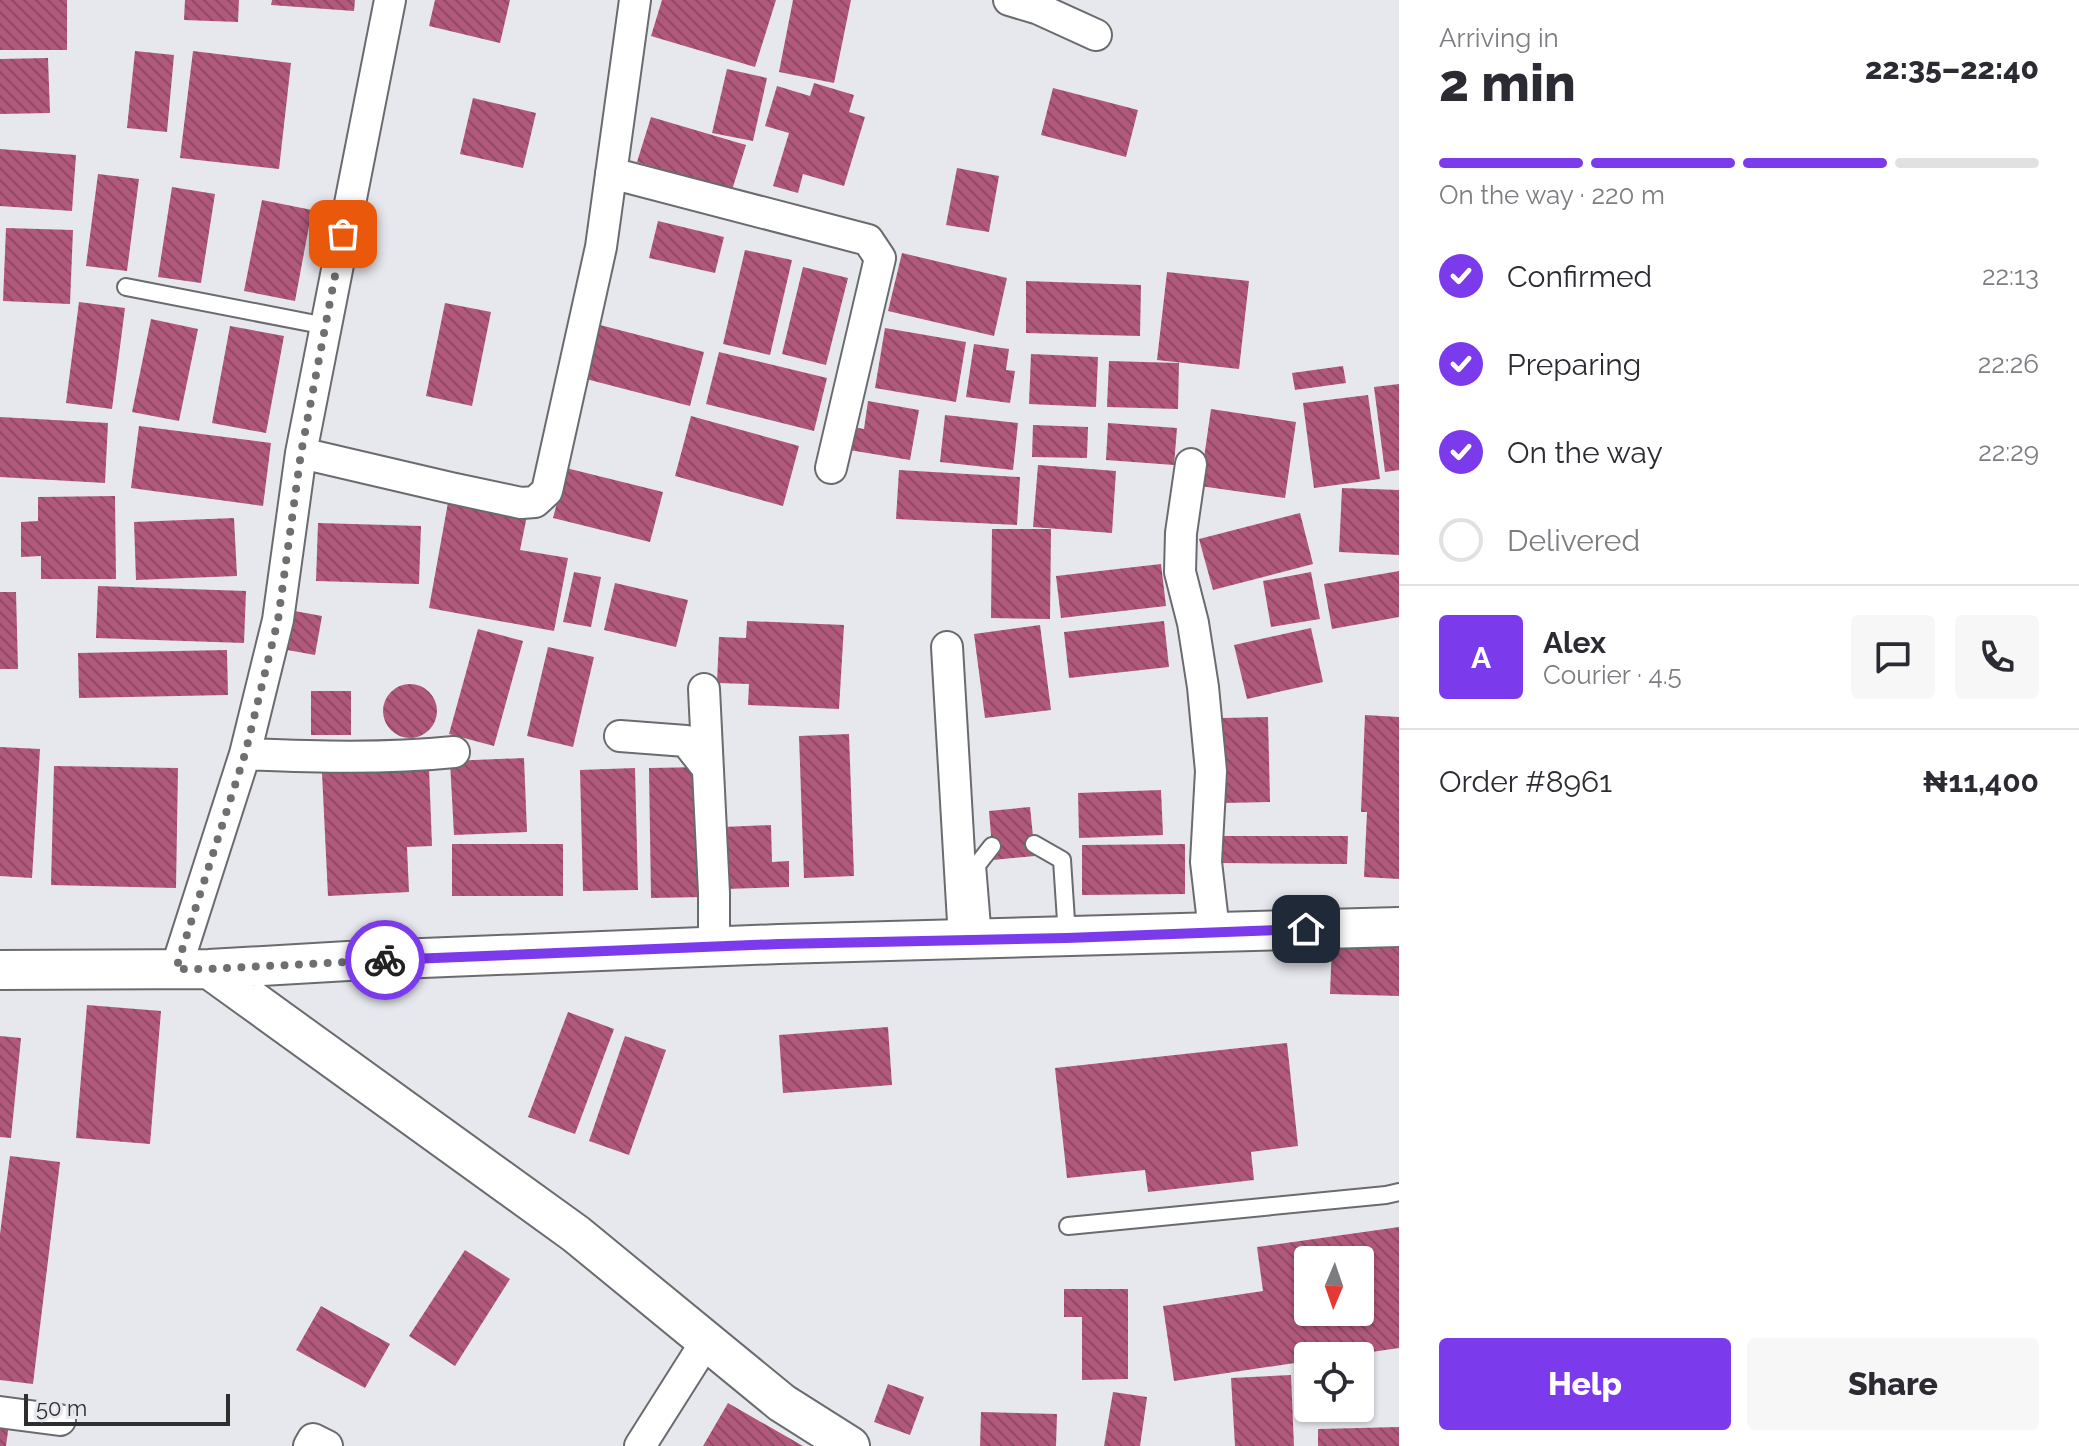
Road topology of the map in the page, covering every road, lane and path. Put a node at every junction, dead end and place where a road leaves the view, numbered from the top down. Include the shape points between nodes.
1 (390, 0) edge
2 (635, 0) edge
3 (1009, 0) edge
4 (1096, 35) dead end
5 (611, 173) junction
6 (126, 287) dead end
7 (326, 326) junction
8 (301, 453) junction
9 (1191, 464) dead end
10 (831, 468) dead end
11 (947, 647) dead end
12 (704, 689) dead end
13 (620, 736) dead end
14 (454, 752) dead end
15 (245, 754) junction
16 (708, 769) junction
17 (1034, 844) dead end
18 (992, 846) dead end
19 (1399, 927) edge
20 (1214, 931) junction
21 (1067, 938) junction
22 (973, 939) junction
23 (714, 947) junction
24 (193, 969) junction
25 (0, 970) edge
26 (1399, 1192) edge
27 (1068, 1226) dead end
28 (707, 1340) junction
29 (0, 1412) edge
30 (60, 1420) dead end
31 (309, 1446) edge
32 (327, 1446) edge
33 (640, 1446) edge
34 (850, 1446) edge

1 - 7 street
2 - 5 street
3 - 4 street
5 - 8 street via 601,247 547,491 535,502
5 - 10 street via 868,240 880,258
6 - 7 lane
7 - 8 street
8 - 15 street via 278,620
9 - 20 street via 1180,572 1203,687 1211,771 1206,862
11 - 22 street
12 - 16 street
13 - 16 street via 686,741
14 - 15 street
15 - 24 street
16 - 23 street
17 - 21 lane via 1062,860
18 - 22 lane via 977,865
19 - 20 street
20 - 21 street
21 - 22 street
22 - 23 street
23 - 24 street
24 - 25 street
24 - 28 street via 576,1234
26 - 27 lane
28 - 33 street
28 - 34 street via 782,1403
29 - 30 street
31 - 32 street via 313,1439

